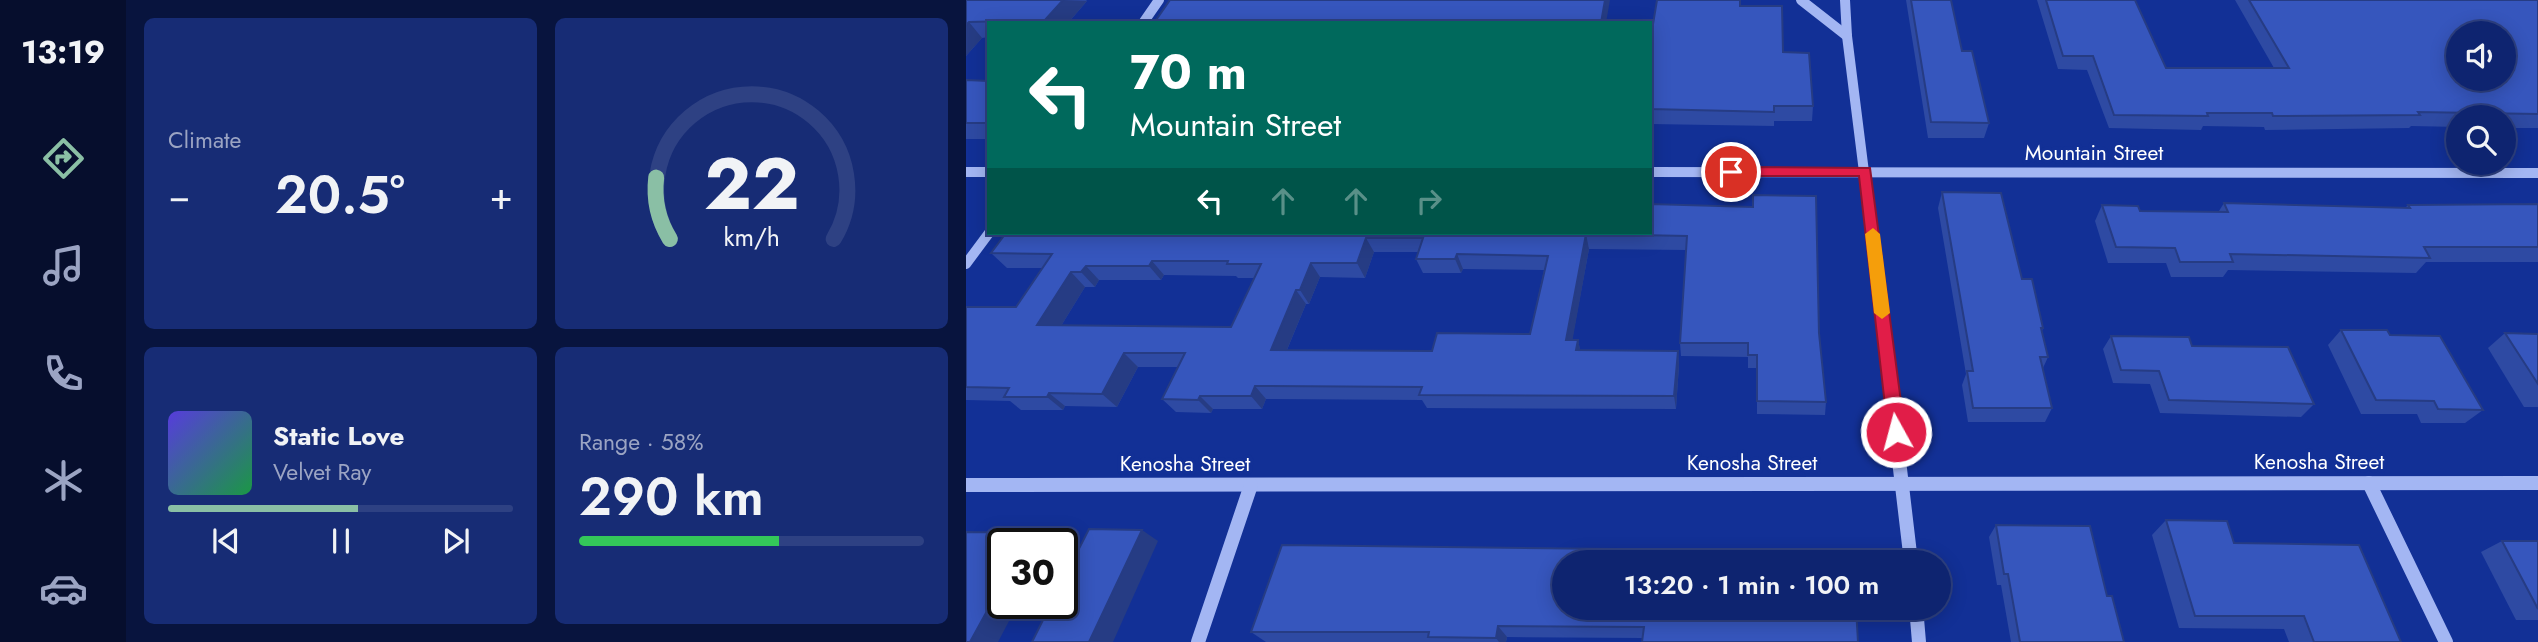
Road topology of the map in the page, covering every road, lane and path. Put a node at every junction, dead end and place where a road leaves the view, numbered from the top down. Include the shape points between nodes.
1 (1159, 0) edge
2 (1801, 0) edge
3 (1845, 0) edge
4 (1144, 21) edge
5 (1847, 36) junction
6 (966, 172) edge
7 (987, 172) edge
8 (1652, 172) edge
9 (1866, 172) junction
10 (2538, 173) edge
11 (988, 235) edge
12 (966, 264) edge
13 (2369, 483) junction
14 (2538, 483) edge
15 (1903, 484) junction
16 (966, 485) edge
17 (1251, 485) junction
18 (1910, 550) edge
19 (1917, 620) edge
20 (1198, 642) edge
21 (1919, 642) edge
22 (2446, 642) edge

1 - 4 street
2 - 5 street
3 - 5 street
5 - 9 street
6 - 7 street
8 - 9 street, Mountain Street
9 - 10 street, Mountain Street
9 - 15 street
11 - 12 street
13 - 14 street, Kenosha Street
13 - 15 street, Kenosha Street
13 - 22 street
15 - 17 street, Kenosha Street
15 - 18 street
16 - 17 street, Kenosha Street
17 - 20 street
19 - 21 street

